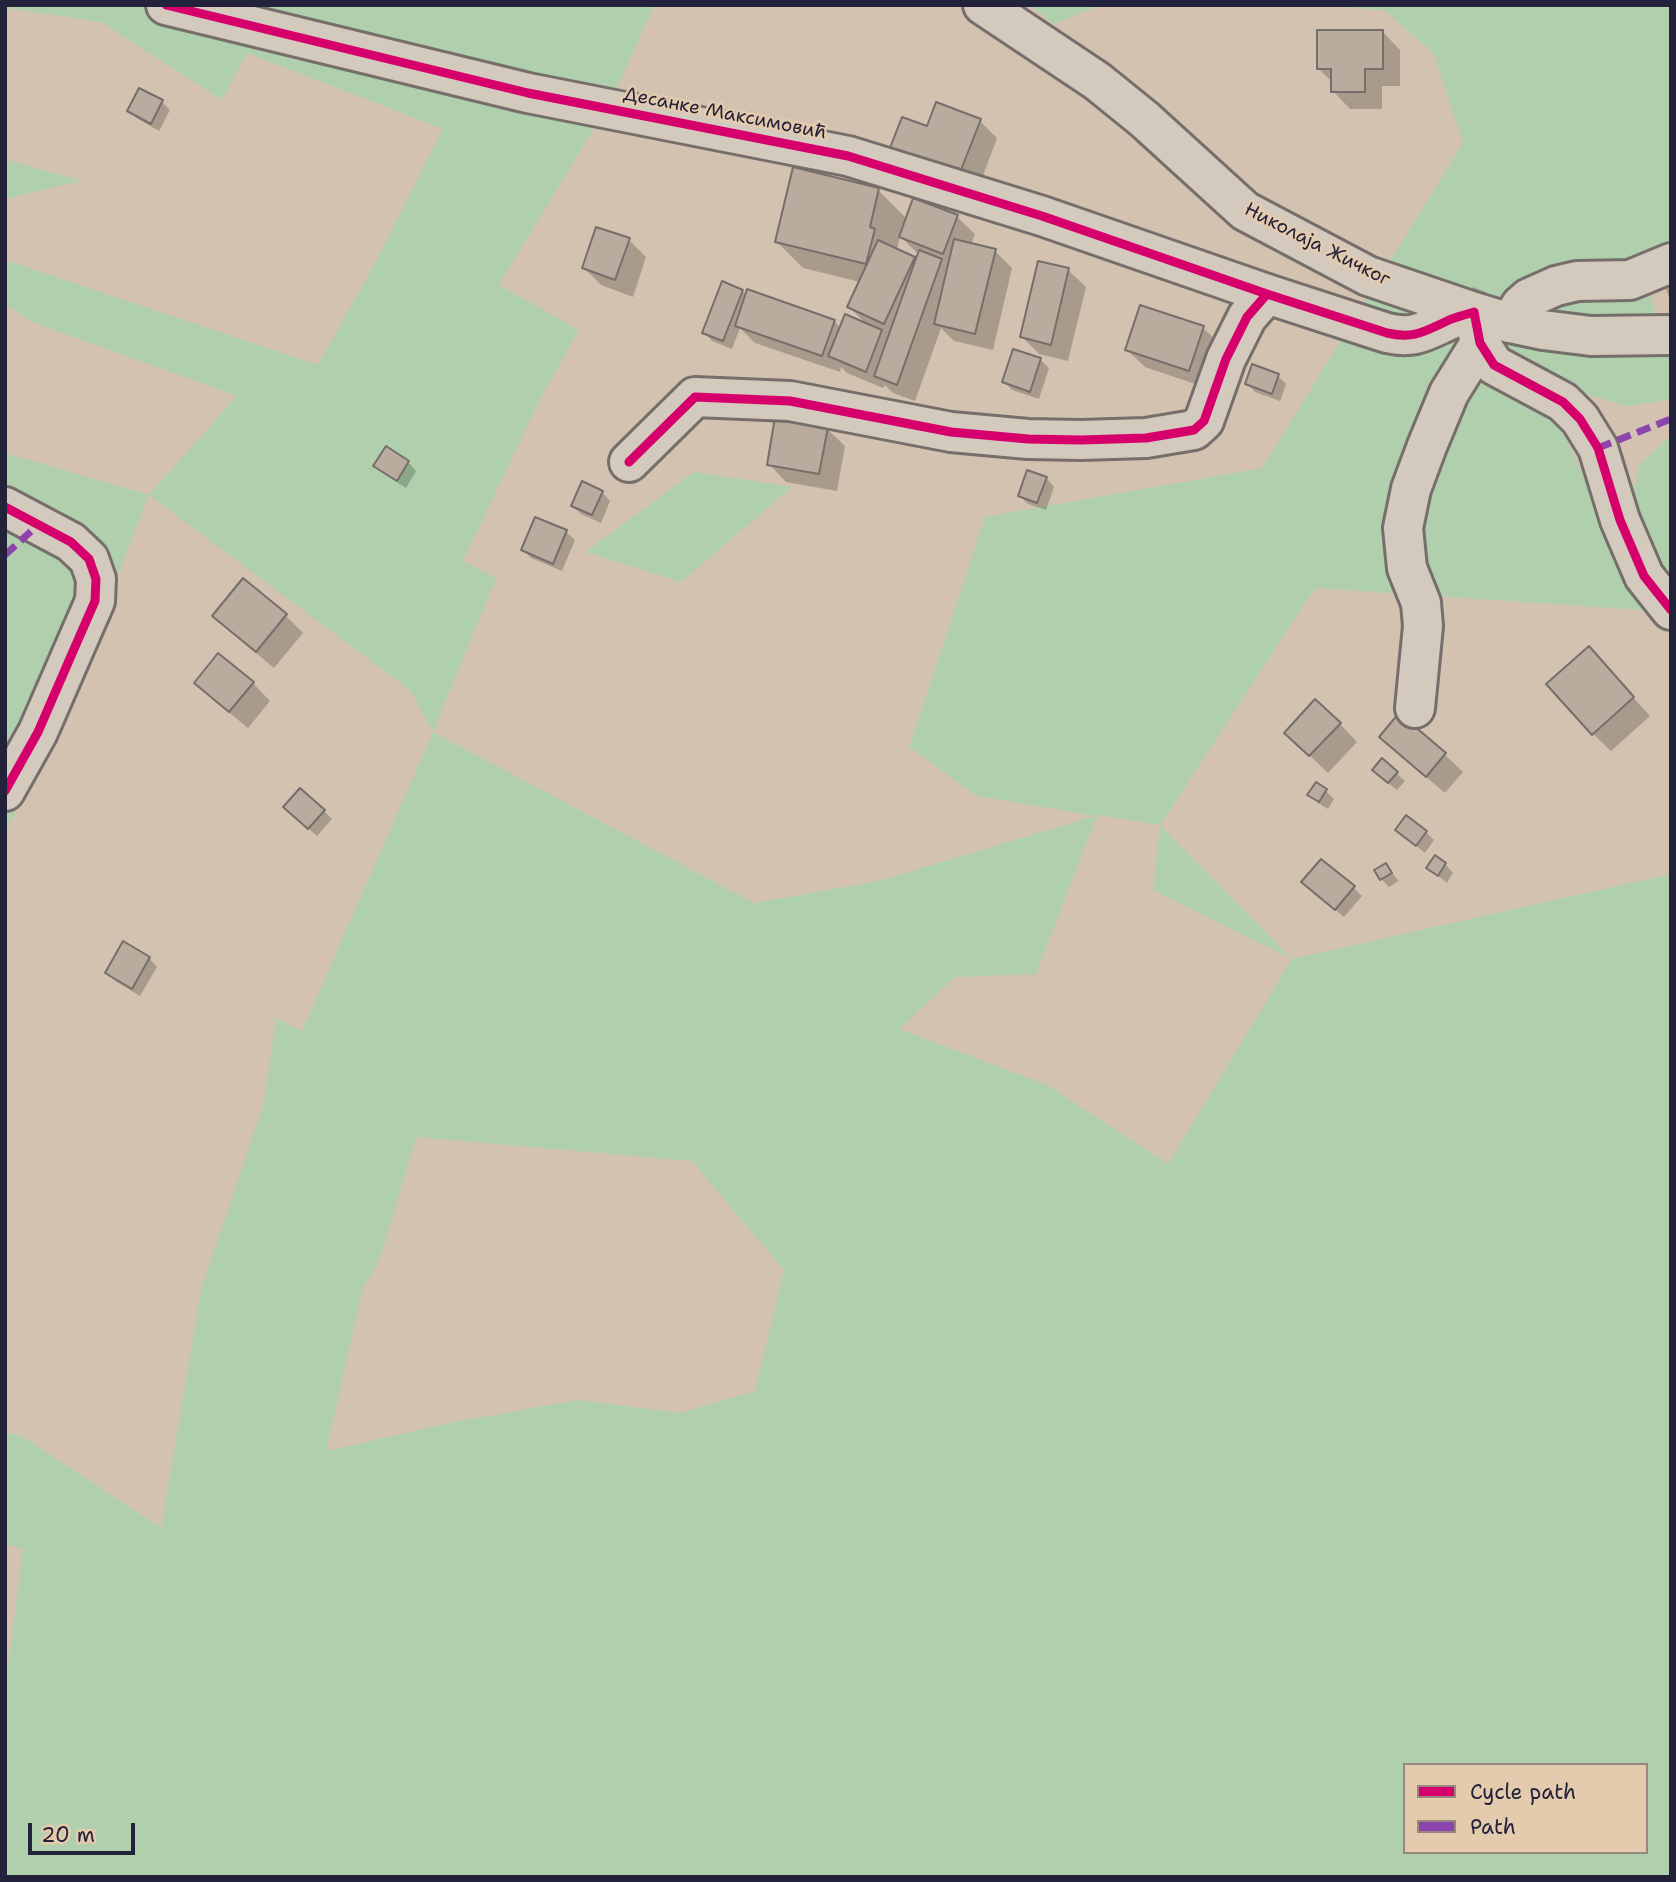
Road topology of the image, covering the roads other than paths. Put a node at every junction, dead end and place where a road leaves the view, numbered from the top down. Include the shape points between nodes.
1 (166, 5) edge
2 (983, 5) edge
3 (1671, 263) edge
4 (1267, 294) junction
5 (1488, 326) junction
6 (1671, 335) edge
7 (629, 462) dead end
8 (5, 508) edge
9 (1671, 610) edge
10 (1415, 708) dead end
11 (5, 791) edge

1 - 4 street, Десанке Максимовић via 528,93 848,156 1042,216
2 - 5 street, Николаја Жичког via 1097,81 1245,211 1368,276
3 - 5 street via 1630,280 1556,286
4 - 5 street, Десанке Максимовић via 1401,336 1423,333 1448,320
4 - 7 street via 1247,317 1204,421 1194,430 1146,438 1028,439 951,432 790,401 695,397
5 - 6 street, Николаја Жичког via 1591,336
5 - 9 street via 1494,365 1563,402 1580,419 1598,448 1620,520 1644,576
5 - 10 street via 1449,393 1411,489 1402,528 1423,626
8 - 11 street via 71,542 89,559 96,579 95,601 38,732

